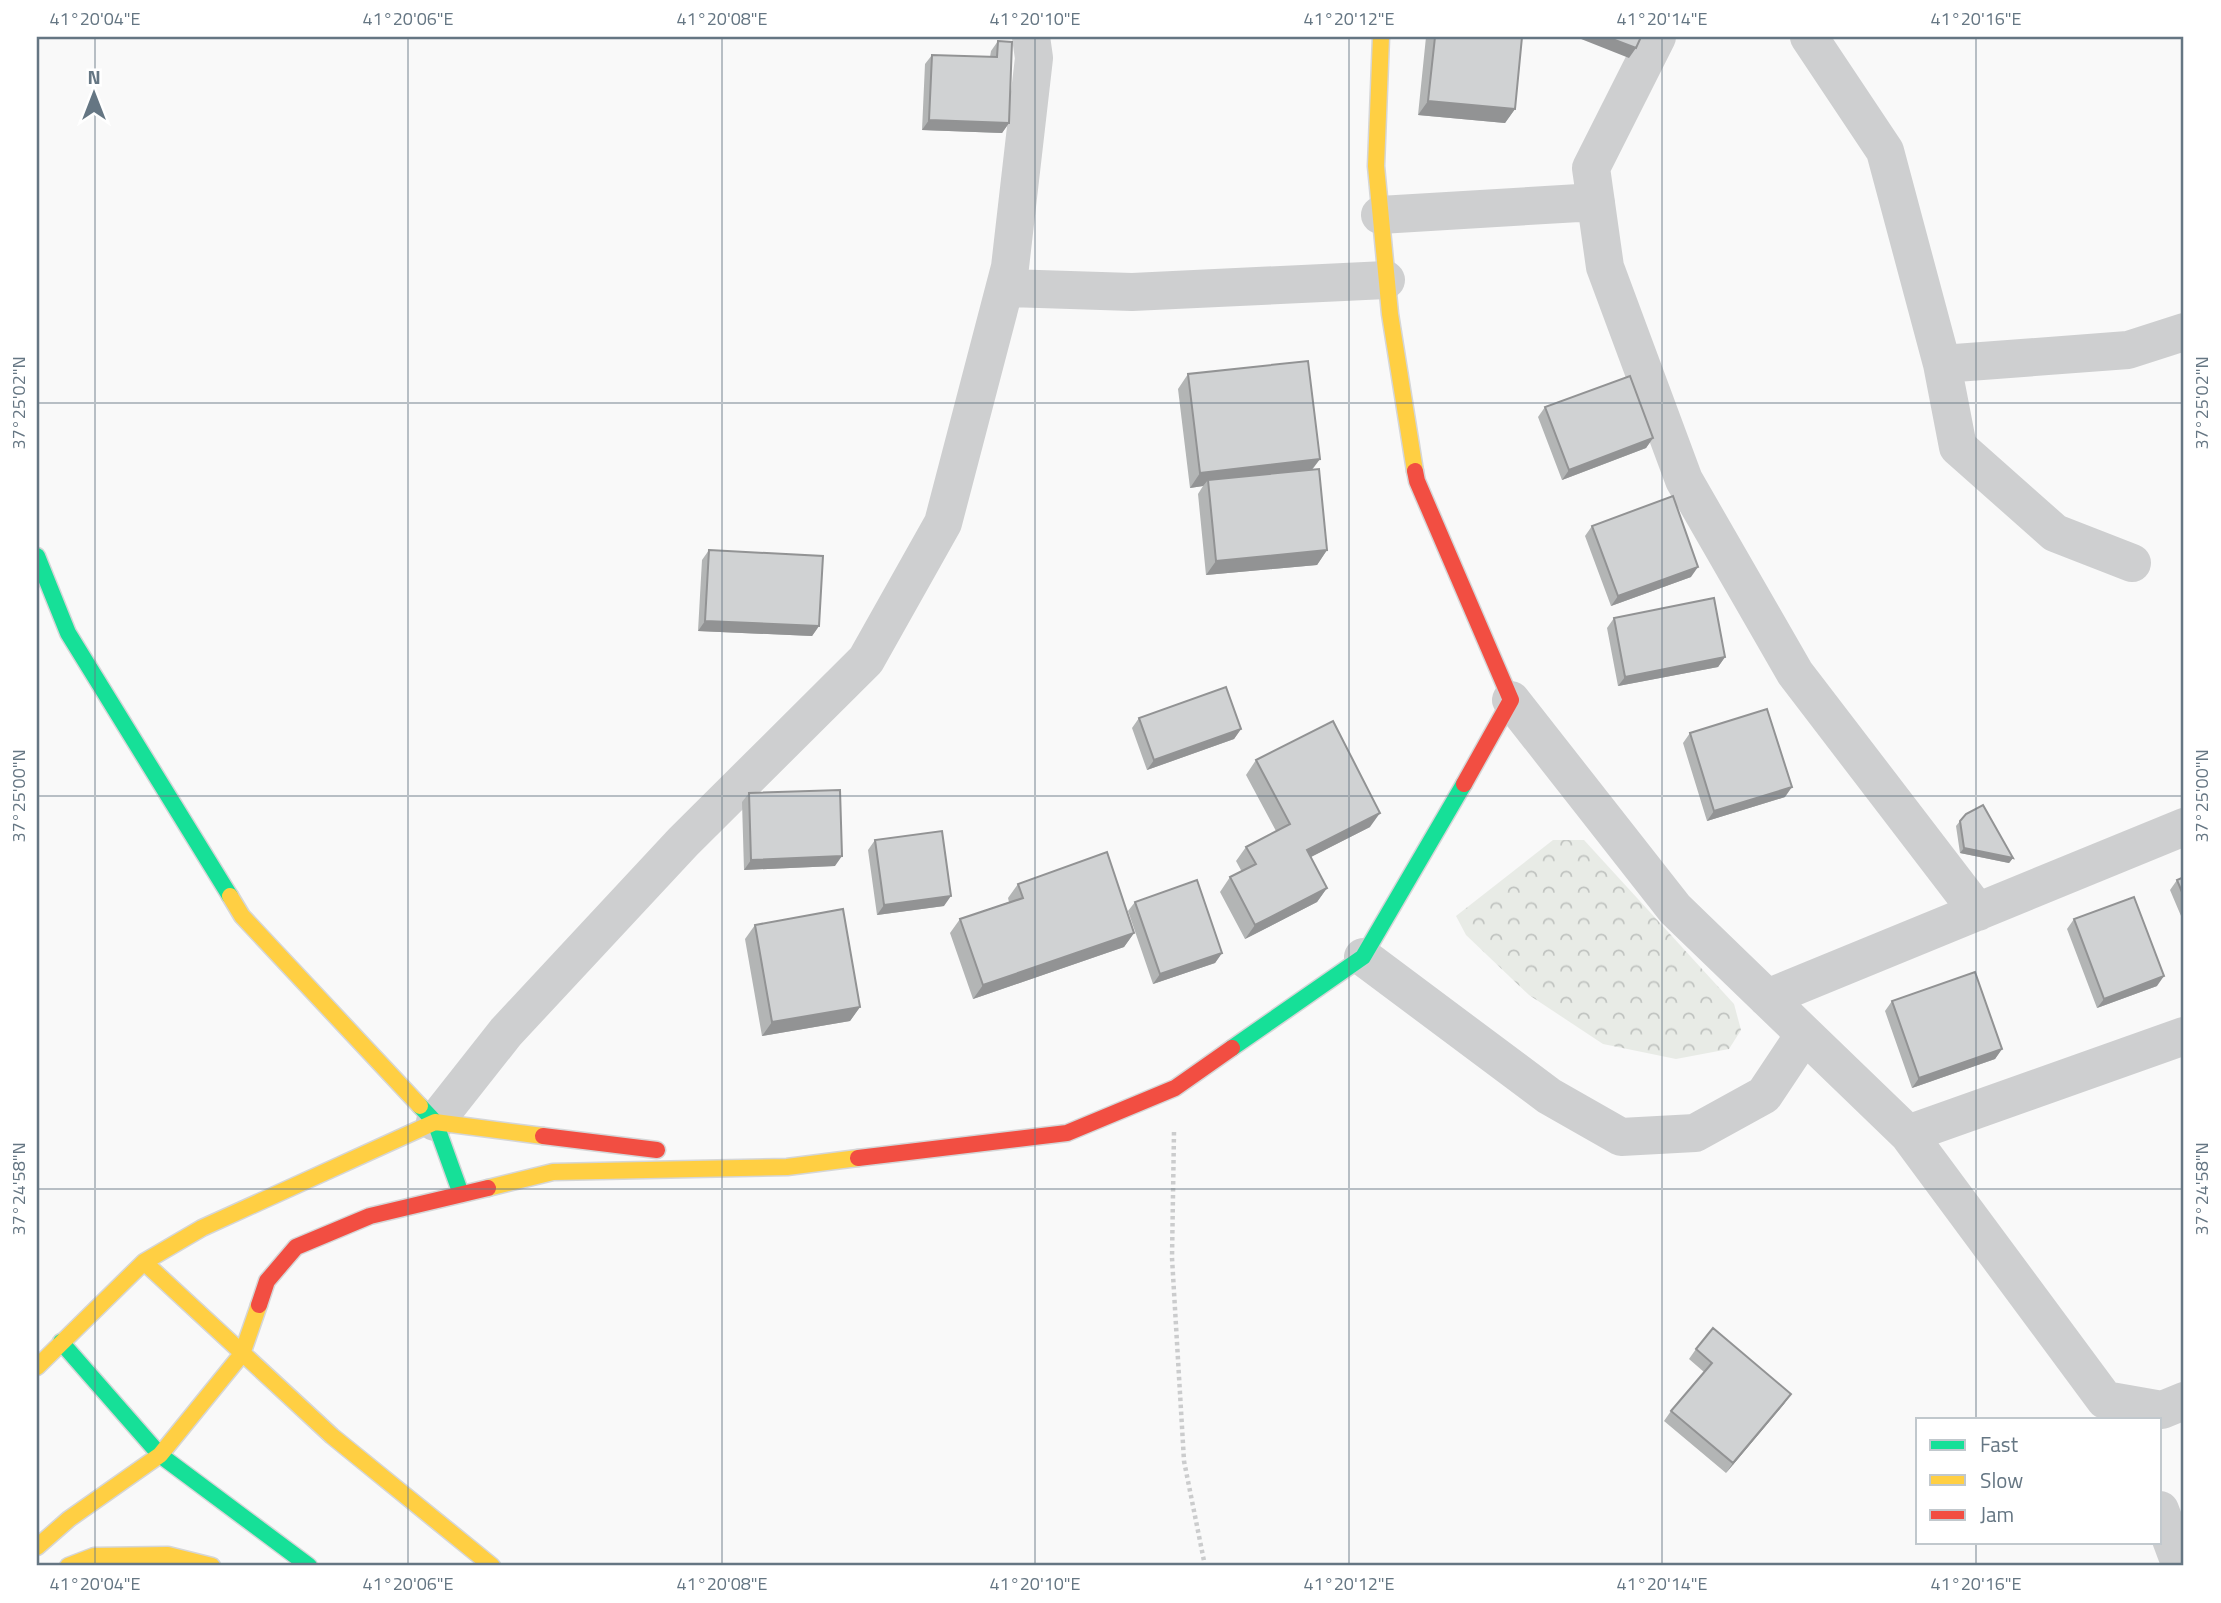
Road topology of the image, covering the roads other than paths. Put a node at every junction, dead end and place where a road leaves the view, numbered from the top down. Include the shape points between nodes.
1 (1031, 37) edge
2 (1381, 37) edge
3 (1657, 37) edge
4 (1809, 37) edge
5 (1596, 202) junction
6 (1380, 215) junction
7 (1386, 280) junction
8 (1005, 288) junction
9 (2184, 332) edge
10 (1942, 364) junction
11 (37, 556) edge
12 (2132, 563) dead end
13 (1511, 700) junction
14 (2184, 827) edge
15 (1978, 912) junction
16 (1363, 957) junction
17 (1767, 998) junction
18 (1804, 1035) junction
19 (2184, 1036) edge
20 (435, 1122) junction
21 (1908, 1134) junction
22 (788, 1167) junction
23 (461, 1194) junction
24 (144, 1262) junction
25 (61, 1342) junction
26 (242, 1354) junction
27 (37, 1367) edge
28 (2184, 1401) edge
29 (2123, 1411) edge
30 (160, 1455) junction
31 (2162, 1516) edge
32 (37, 1547) edge
33 (68, 1566) edge
34 (212, 1566) edge
35 (309, 1566) edge
36 (492, 1566) edge
37 (2180, 1566) edge

1 - 8 street via 1034,58
2 - 6 street via 1376,166
3 - 5 street via 1591,168
4 - 10 street via 1885,151
5 - 6 street
5 - 15 street via 1605,267 1684,480 1795,673
6 - 7 street
7 - 8 street via 1132,292
7 - 13 street via 1417,481
8 - 20 street via 943,523 866,660 683,842 506,1032
9 - 10 street via 2128,350
10 - 12 street via 1958,447 2055,533
11 - 20 street via 68,633 242,916
13 - 16 street
13 - 17 street via 1675,909
14 - 15 street
15 - 17 street
16 - 18 street via 1549,1096 1621,1137 1695,1133 1764,1095
16 - 22 street via 1175,1088 1067,1133
17 - 18 street
18 - 21 street
19 - 21 street
20 - 22 street
20 - 23 street
20 - 24 street via 202,1228
21 - 29 street via 2105,1400
22 - 23 street via 553,1172
23 - 26 street via 370,1216 296,1248 267,1281
24 - 25 street
24 - 26 street
25 - 27 street
25 - 30 street
26 - 30 street
26 - 36 street via 332,1436
28 - 29 street via 2162,1410
30 - 32 street
30 - 35 street
31 - 37 street
33 - 34 street via 94,1556 168,1555

